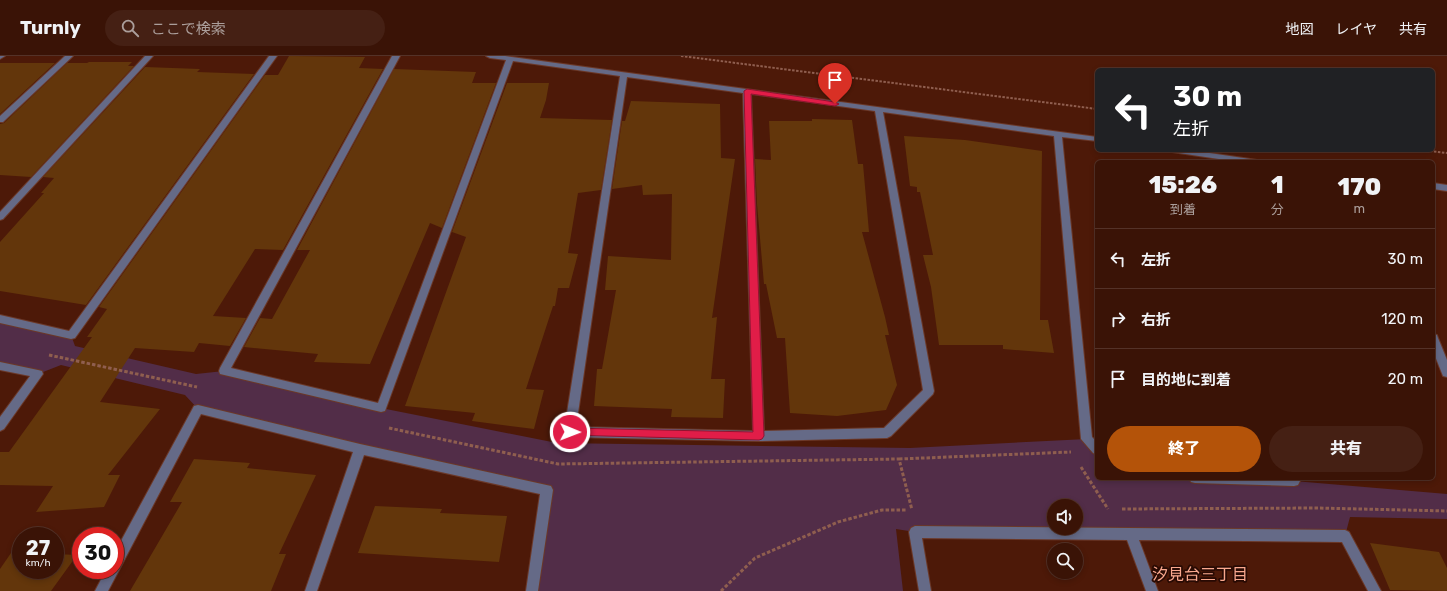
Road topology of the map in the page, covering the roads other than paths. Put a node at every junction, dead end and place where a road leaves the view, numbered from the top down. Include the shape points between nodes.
1 (69, 56) edge
2 (149, 56) edge
3 (273, 56) edge
4 (396, 56) edge
5 (490, 56) edge
6 (510, 59) junction
7 (624, 74) junction
8 (747, 91) junction
9 (879, 110) junction
10 (0, 120) edge
11 (1058, 134) junction
12 (1095, 139) edge
13 (1181, 152) edge
14 (1213, 159) edge
15 (1228, 160) edge
16 (1435, 186) edge
17 (1447, 188) edge
18 (0, 217) edge
19 (0, 319) edge
20 (1435, 343) edge
21 (0, 366) edge
22 (1447, 373) edge
23 (0, 426) edge
24 (759, 436) junction
25 (1095, 448) edge
26 (360, 449) junction
27 (1261, 480) edge
28 (1294, 480) edge
29 (1131, 534) junction
30 (124, 548) edge
31 (107, 579) edge
32 (101, 591) edge
33 (311, 591) edge
34 (532, 591) edge
35 (925, 591) edge
36 (1152, 591) edge
37 (1375, 591) edge

1 - 10 street
2 - 18 street
3 - 19 street via 71,335
4 - 6 street via 224,371 381,408
5 - 6 street
6 - 7 street
7 - 8 street
7 - 24 street via 570,432
8 - 9 street
8 - 24 street
9 - 11 street
9 - 24 street via 930,391 887,433
11 - 12 street
11 - 25 street via 1087,439
13 - 14 street
14 - 15 street
16 - 17 street
20 - 22 street
21 - 23 street via 38,374
26 - 30 street via 198,409
26 - 33 street
26 - 34 street via 547,490
27 - 28 street
29 - 35 street via 915,532
29 - 36 street
29 - 37 street via 1345,536
31 - 32 street

